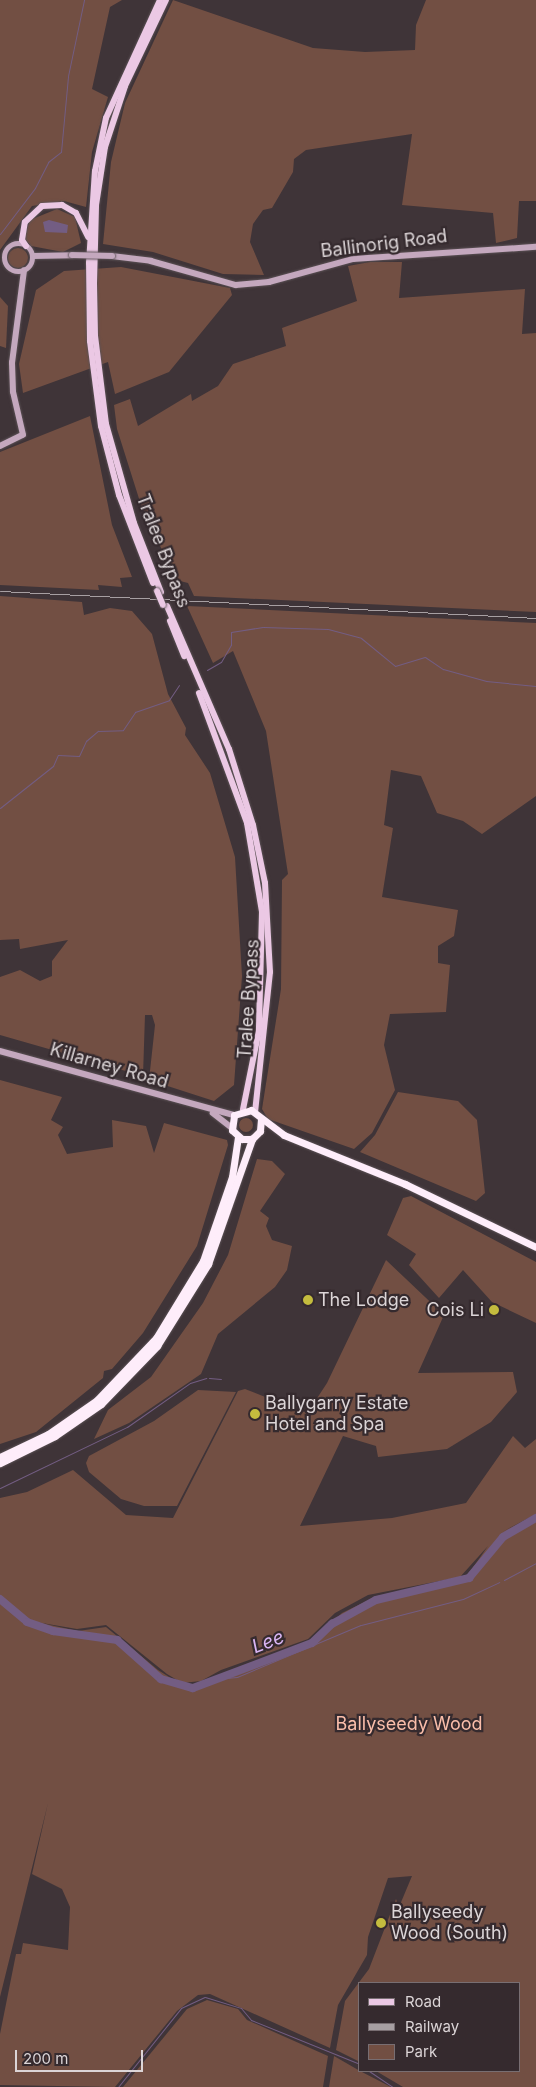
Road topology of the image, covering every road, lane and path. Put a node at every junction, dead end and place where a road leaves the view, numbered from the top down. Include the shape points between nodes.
1 (160, 0) edge
2 (166, 0) edge
3 (90, 241) junction
4 (26, 246) junction
5 (536, 247) edge
6 (33, 256) junction
7 (24, 271) junction
8 (0, 446) edge
9 (159, 591) junction
10 (165, 605) junction
11 (0, 1050) edge
12 (243, 1109) junction
13 (210, 1112) junction
14 (255, 1112) junction
15 (234, 1115) junction
16 (261, 1119) junction
17 (231, 1127) junction
18 (284, 1135) junction
19 (255, 1136) junction
20 (238, 1137) junction
21 (536, 1247) edge
22 (0, 1457) edge
23 (0, 1463) edge

1 - 3 main road via 106,118 95,171
2 - 9 main road, Tralee Bypass via 125,86 105,147 96,206 94,283 96,344 106,424 134,523
3 - 4 main road via 76,213 53,205 29,216 21,231
3 - 9 main road, Tralee Bypass via 90,341 101,426 119,495
4 - 6 street
4 - 7 street via 13,246 6,256 9,268
5 - 6 street, Ballinorig Road, bridge via 353,259 269,282 236,285 151,261 112,256
6 - 7 street
7 - 8 street via 12,363 13,392 23,435
9 - 10 main road, Tralee Bypass, bridge
10 - 12 main road, Tralee Bypass via 222,748 247,823 259,882 263,992 251,1081
10 - 14 main road, Tralee Bypass via 228,749 253,825 264,883 270,972
11 - 13 street, Killarney Road
12 - 14 highway
12 - 15 highway
13 - 15 street, Killarney Road
13 - 17 street, Killarney Road
14 - 16 highway
15 - 17 highway
16 - 18 highway
16 - 19 highway
17 - 20 highway
18 - 19 highway
18 - 21 highway via 405,1184
19 - 20 highway
19 - 23 highway via 208,1264 157,1346 101,1404 55,1436
20 - 22 highway via 232,1177 203,1261 156,1338 97,1400 48,1434

